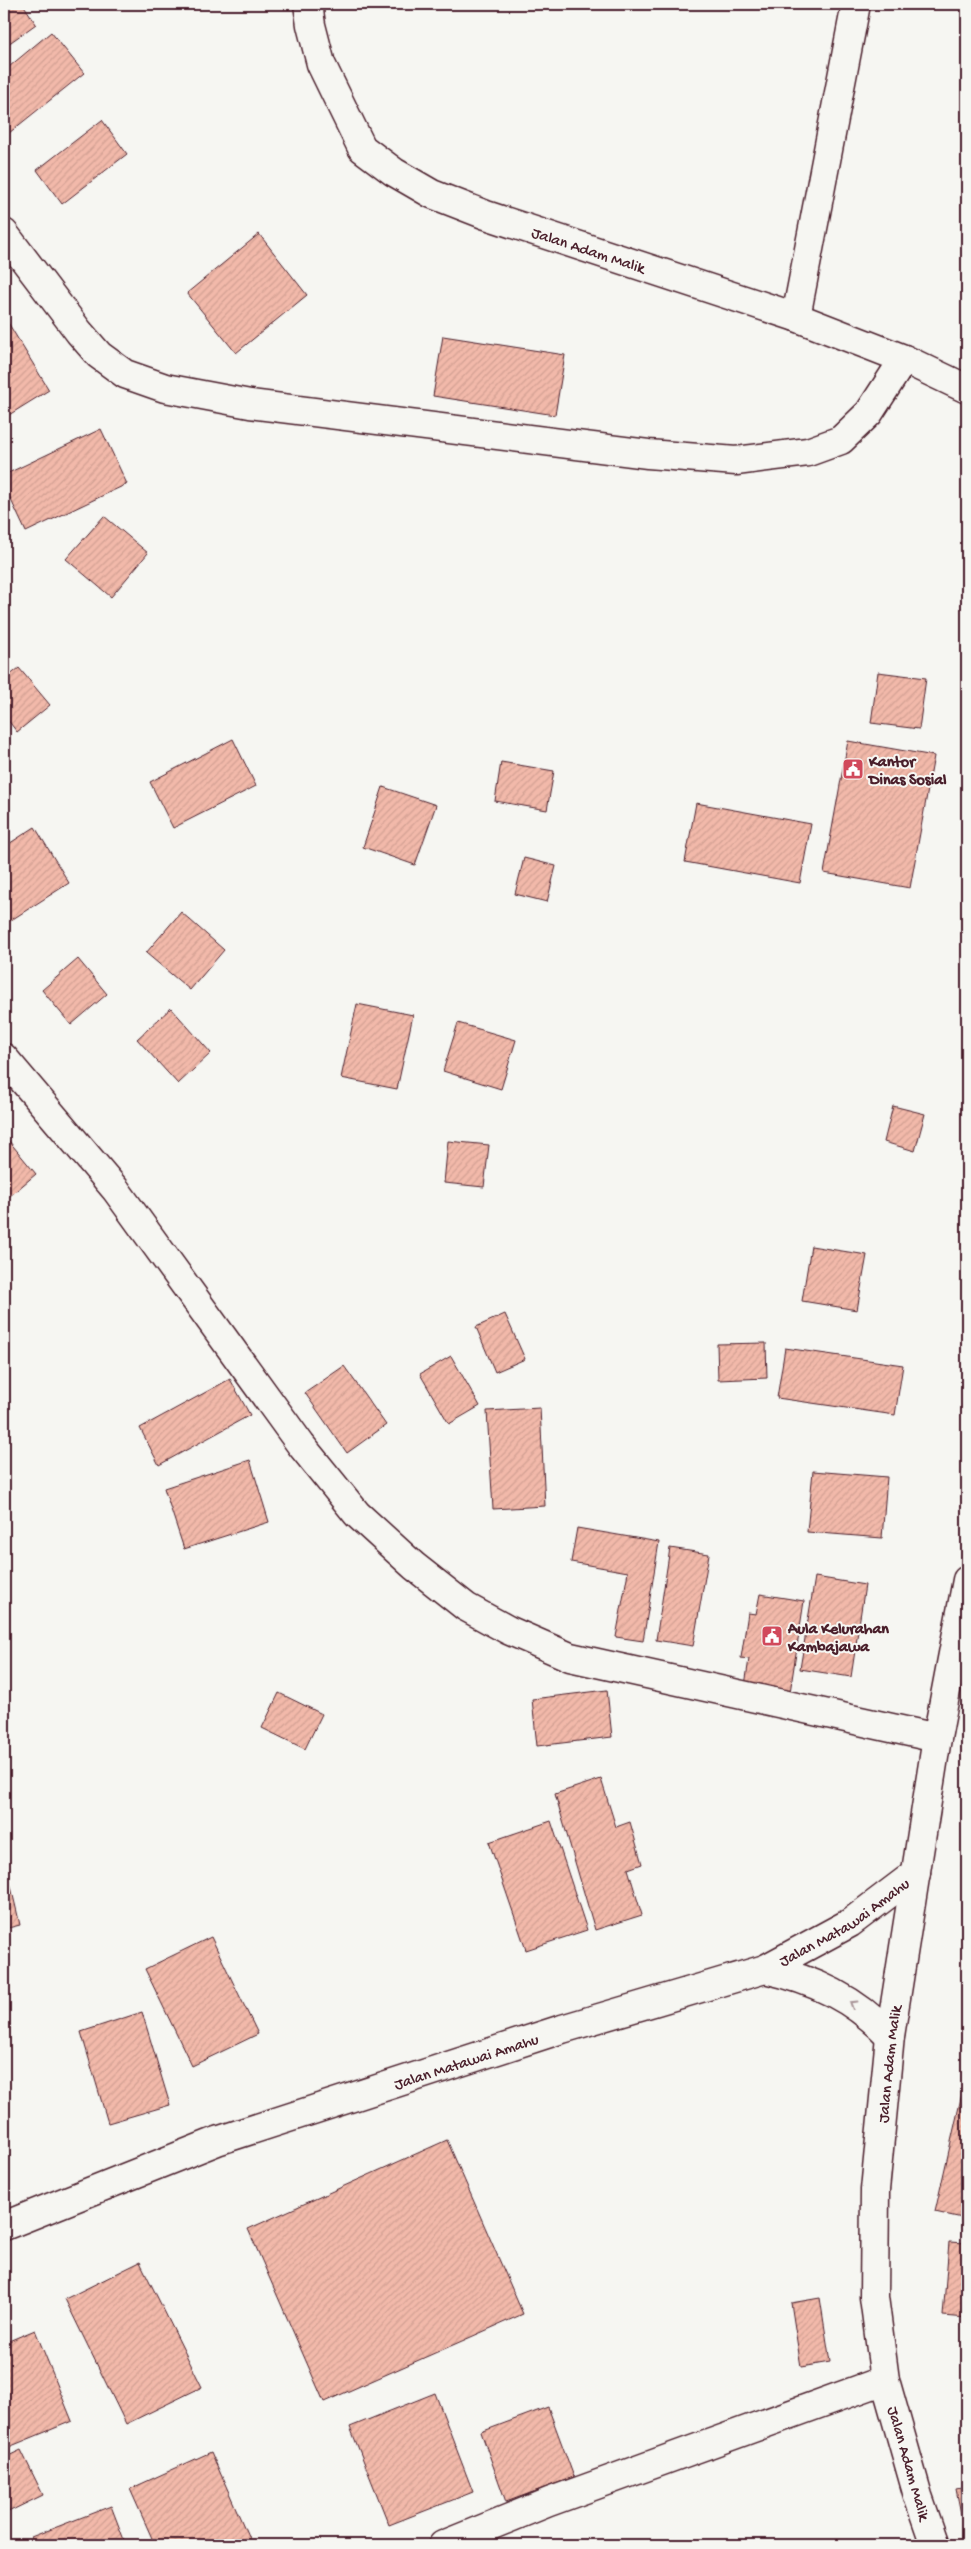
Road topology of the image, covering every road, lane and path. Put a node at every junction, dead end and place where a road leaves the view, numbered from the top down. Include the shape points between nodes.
1 (308, 4) edge
2 (856, 4) edge
3 (4, 233) edge
4 (796, 317) junction
5 (904, 359) junction
6 (967, 389) edge
7 (4, 1058) edge
8 (967, 1580) edge
9 (937, 1738) junction
10 (916, 1873) junction
11 (765, 1969) junction
12 (890, 2036) junction
13 (4, 2226) edge
14 (885, 2380) junction
15 (443, 2545) edge
16 (935, 2545) edge

1 - 4 main road, Jalan Adam Malik via 321,64 343,111 362,148 394,172 432,194 486,215
2 - 4 main road
3 - 5 main road via 79,332 99,355 124,374 165,388 250,404 648,454 736,461 808,452 840,440 869,413
4 - 5 main road, Jalan Adam Malik
5 - 6 main road, Jalan Adam Malik
7 - 9 main road via 116,1190 301,1445 357,1514 414,1566 466,1607 508,1630 570,1656
8 - 9 main road, Jalan Adam Malik
9 - 10 main road, Jalan Adam Malik
10 - 11 main road, Jalan Matawai Amahu via 850,1923
10 - 12 main road, Jalan Adam Malik
12 -> 11 main road via 870,2015 832,1992 797,1976
11 - 13 main road, Jalan Matawai Amahu via 562,2029 218,2141
12 - 14 main road, Jalan Adam Malik via 874,2200 874,2298
14 - 15 main road via 549,2502
14 - 16 main road, Jalan Adam Malik

